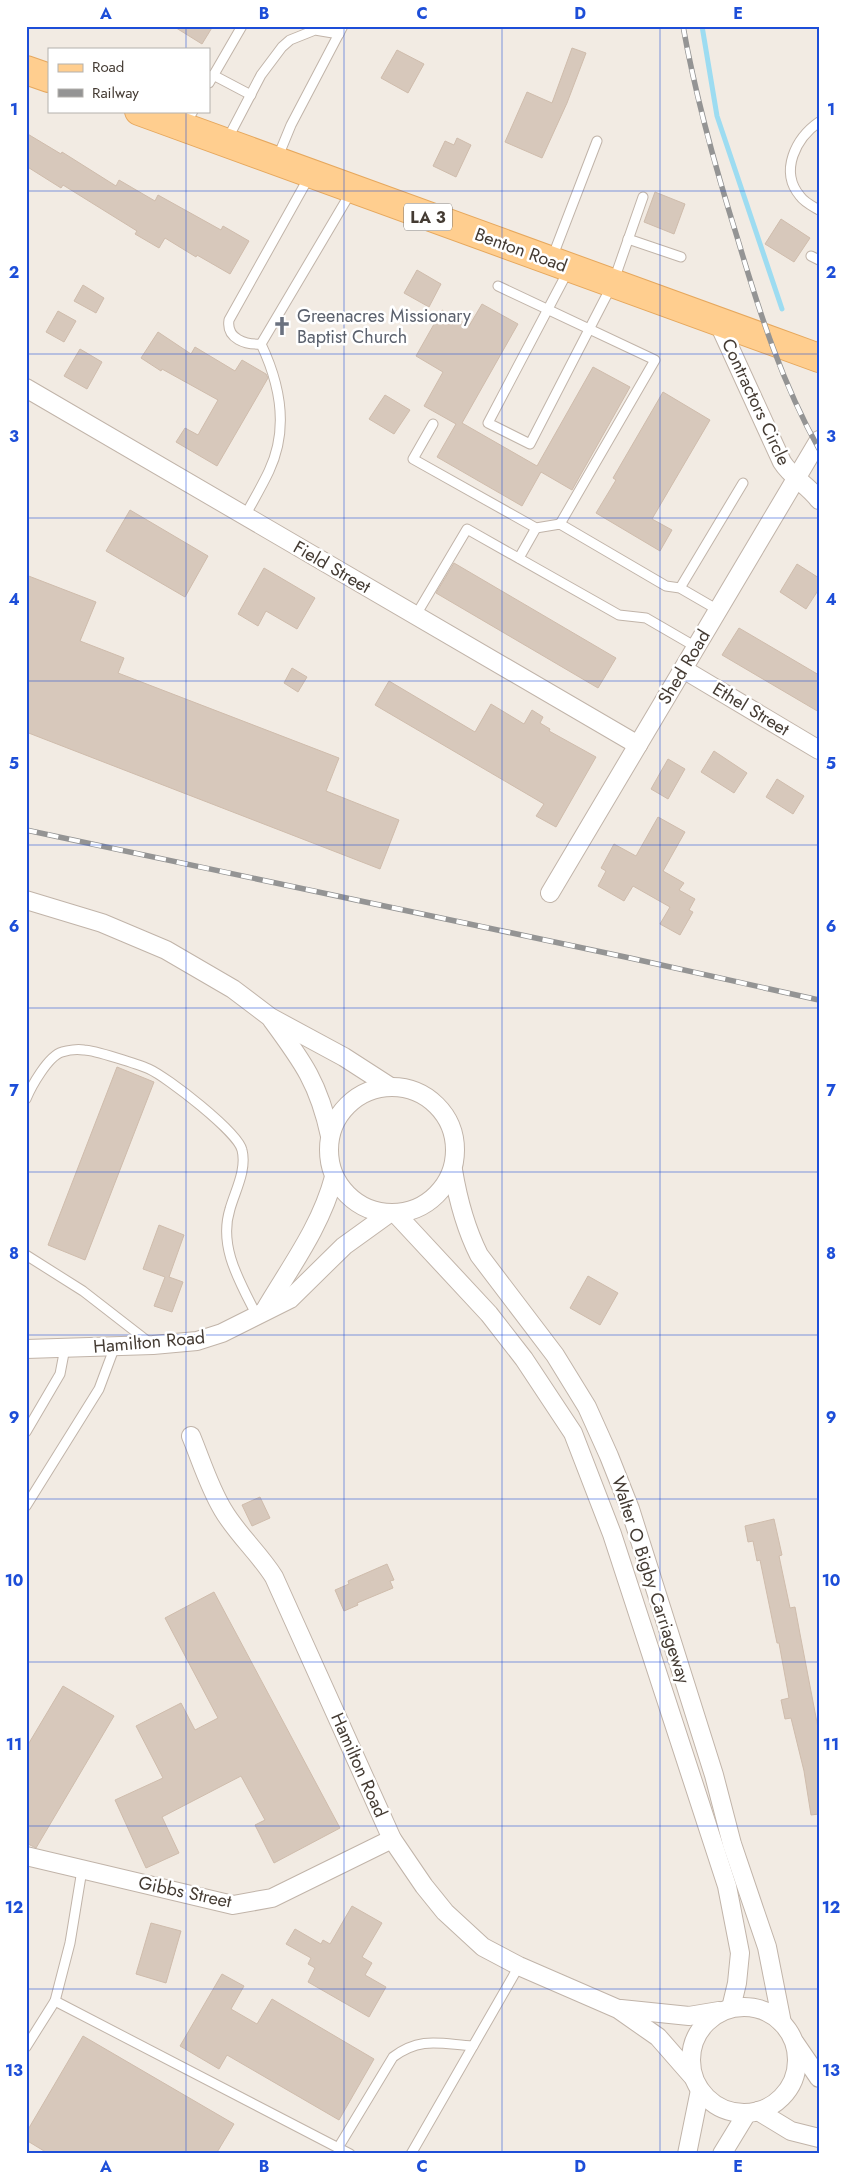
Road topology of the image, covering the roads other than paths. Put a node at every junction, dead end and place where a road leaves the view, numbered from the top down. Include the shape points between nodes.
1 (242, 26) edge
2 (341, 30) edge
3 (26, 70) edge
4 (48, 78) edge
5 (211, 79) edge
6 (251, 95) junction
7 (145, 112) edge
8 (188, 119) edge
9 (819, 122) edge
10 (597, 141) dead end
11 (226, 143) junction
12 (276, 162) junction
13 (310, 174) junction
14 (352, 190) junction
15 (643, 197) dead end
16 (819, 210) edge
17 (628, 239) junction
18 (681, 257) dead end
19 (560, 265) junction
20 (612, 283) junction
21 (498, 286) dead end
22 (548, 310) junction
23 (718, 322) junction
24 (590, 329) junction
25 (261, 344) junction
26 (819, 358) edge
27 (26, 388) edge
28 (433, 424) dead end
29 (819, 440) edge
30 (796, 479) junction
31 (743, 483) dead end
32 (819, 500) edge
33 (245, 516) junction
34 (560, 524) junction
35 (536, 528) junction
36 (519, 558) junction
37 (680, 588) junction
38 (718, 610) junction
39 (416, 615) junction
40 (696, 647) junction
41 (683, 669) junction
42 (638, 745) junction
43 (819, 750) edge
44 (550, 893) dead end
45 (26, 900) edge
46 (270, 1017) junction
47 (389, 1086) junction
48 (26, 1099) edge
49 (330, 1136) junction
50 (452, 1170) junction
51 (334, 1177) junction
52 (391, 1214) junction
53 (26, 1255) edge
54 (261, 1313) junction
55 (153, 1345) junction
56 (115, 1346) junction
57 (26, 1348) edge
58 (65, 1348) junction
59 (26, 1432) edge
60 (191, 1436) dead end
61 (26, 1506) edge
62 (392, 1839) junction
63 (26, 1856) edge
64 (82, 1870) junction
65 (519, 1966) junction
66 (55, 2001) junction
67 (618, 2009) junction
68 (727, 2009) junction
69 (782, 2023) junction
70 (793, 2040) junction
71 (473, 2046) junction
72 (26, 2047) edge
73 (819, 2078) edge
74 (696, 2084) junction
75 (753, 2112) junction
76 (819, 2138) edge
77 (338, 2148) junction
78 (350, 2154) edge
79 (411, 2154) edge
80 (687, 2154) edge
81 (722, 2154) edge

1 - 5 lane
2 - 6 lane via 315,30 290,40 272,59
2 - 12 lane via 291,125
3 - 4 main road
5 - 6 lane
6 - 11 lane
7 - 8 main road, Benton Road / LA 3
8 - 11 main road, Benton Road / LA 3
9 - 16 lane via 801,139 790,162 794,187 800,197
10 - 19 lane
11 - 12 main road, Benton Road / LA 3
12 - 13 main road, Benton Road / LA 3
13 - 14 main road, Benton Road / LA 3
13 - 25 lane via 229,320 231,334 240,341 250,345
14 - 19 main road, Benton Road / LA 3
14 - 25 lane
15 - 17 lane
17 - 18 lane
17 - 20 lane
19 - 20 main road, Benton Road / LA 3
19 - 22 lane
20 - 23 main road, Benton Road / LA 3
20 - 24 lane
21 - 22 lane
22 - 24 lane
22 - 24 lane via 488,423 530,444
23 - 26 main road, Benton Road / LA 3
23 - 30 street, Contractors Circle via 776,450
24 - 34 lane via 655,360
25 - 33 lane via 276,380 281,414 270,471
27 - 33 street, Field Street
28 - 35 lane via 413,459
29 - 30 street, Shed Road
30 - 32 street, Contractors Circle
30 - 38 street, Shed Road
31 - 37 lane
33 - 39 street, Field Street
34 - 35 lane
34 - 37 lane via 666,586
35 - 36 lane
36 - 39 lane via 467,529
36 - 40 lane via 619,615 646,618
37 - 38 lane
38 - 40 street, Shed Road
39 - 42 street, Field Street
40 - 41 street, Shed Road
41 - 42 street, Shed Road
41 - 43 street, Ethel Street
42 - 44 street, Shed Road
45 - 46 street via 102,923 166,950 233,989
46 - 47 street via 344,1057
46 - 49 street via 304,1063 324,1107
47 - 49 street, Walter O Bigby Carriageway via 369,1091 351,1101 338,1117
47 - 50 street, Walter O Bigby Carriageway via 409,1089 428,1097 443,1111 452,1129 456,1149
48 - 54 lane via 44,1068 60,1052 85,1050 150,1069 195,1101 229,1131 242,1150 241,1177 229,1211 226,1245 236,1273
49 - 51 street, Walter O Bigby Carriageway via 329,1157
50 - 52 street, Walter O Bigby Carriageway via 444,1186 431,1200 414,1210
50 - 69 street, Walter O Bigby Carriageway via 463,1218 476,1249 555,1355 578,1392 630,1509 714,1775 732,1844 767,1947
51 - 52 street, Walter O Bigby Carriageway via 345,1193 360,1205
51 - 54 street via 329,1196 306,1246
52 - 54 street, Hamilton Road via 344,1246 290,1299
52 - 68 street, Walter O Bigby Carriageway via 489,1314 524,1359 573,1434 612,1534 727,1886 740,1953 737,1983
53 - 55 lane via 83,1292
54 - 55 street, Hamilton Road via 240,1325 197,1341
55 - 56 street, Hamilton Road
56 - 58 street, Hamilton Road
56 - 61 lane via 99,1389
57 - 58 street, Hamilton Road
58 - 59 lane via 60,1374
60 - 62 street, Hamilton Road via 222,1509 274,1577
62 - 64 street, Gibbs Street via 272,1898 233,1905
62 - 65 street, Hamilton Road via 445,1912 483,1947
63 - 64 street, Gibbs Street
64 - 66 lane via 70,1943
65 - 67 street, Hamilton Road
65 - 71 lane
66 - 72 lane
66 - 77 lane
67 - 68 street, Hamilton Road via 689,2016
67 - 74 street, Hamilton Road via 658,2037
68 - 69 street, Walter O Bigby Carriageway via 749,2007 767,2012
68 - 74 street via 710,2019 692,2045 690,2061
69 - 70 street, Walter O Bigby Carriageway
70 - 73 street
70 - 75 street, Walter O Bigby Carriageway via 797,2057 795,2075 787,2091 774,2104
71 - 77 lane via 421,2042 393,2056
71 - 79 lane
74 - 75 street via 712,2104 729,2112
74 - 80 street
75 - 76 street via 791,2131
75 - 81 street, Walter O Bigby Carriageway
77 - 78 lane

